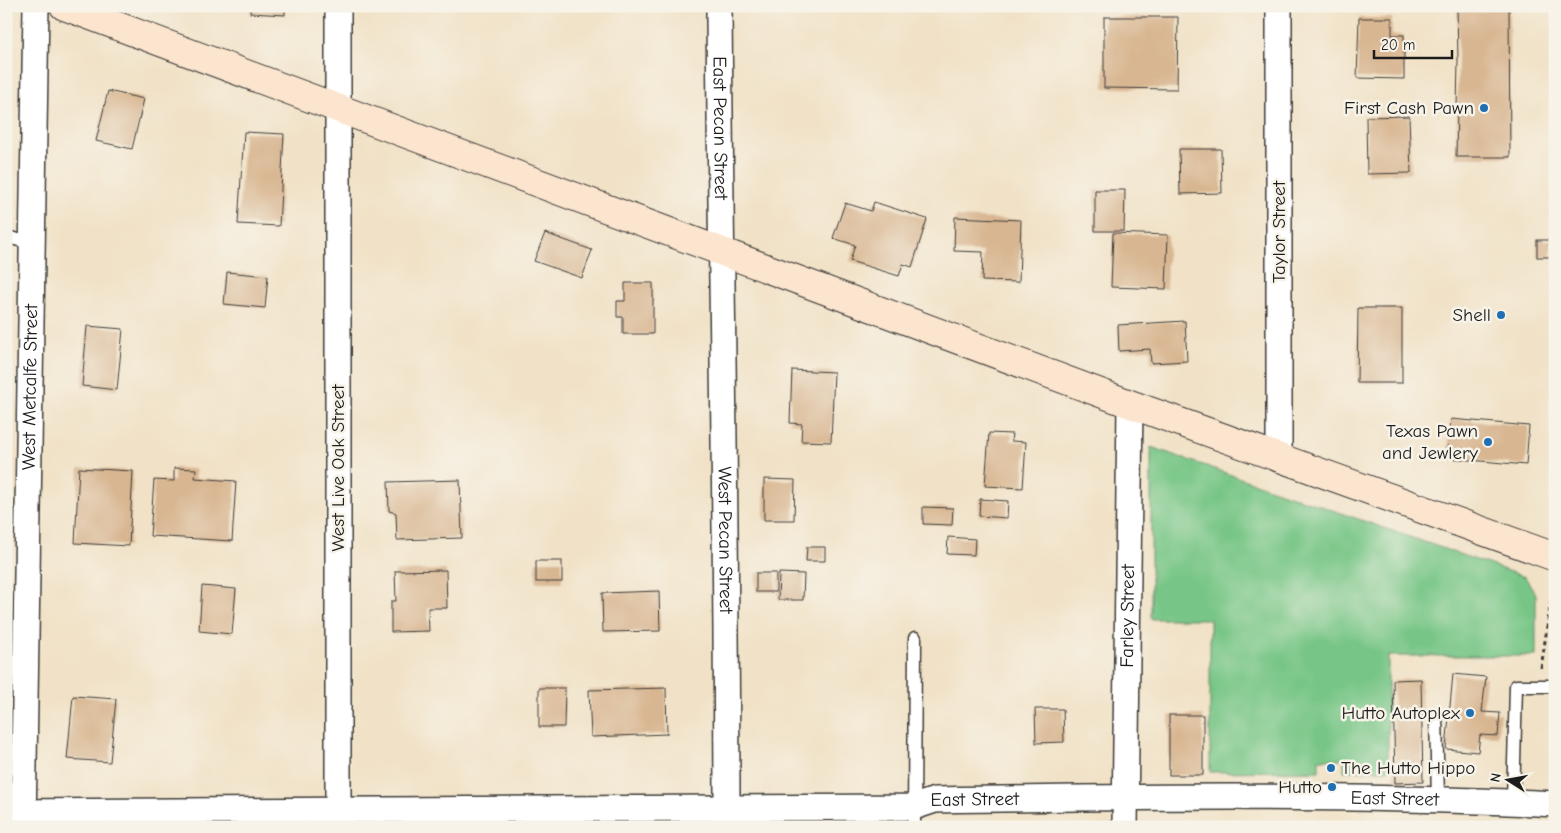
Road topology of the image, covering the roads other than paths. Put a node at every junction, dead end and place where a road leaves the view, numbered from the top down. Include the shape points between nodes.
1 (36, 6) edge
2 (64, 6) edge
3 (338, 6) edge
4 (719, 6) edge
5 (1279, 6) edge
6 (338, 109) junction
7 (6, 237) edge
8 (32, 243) junction
9 (720, 252) junction
10 (1130, 404) junction
11 (1279, 458) junction
12 (1555, 557) edge
13 (915, 638) dead end
14 (1555, 686) edge
15 (1436, 717) dead end
16 (1125, 798) junction
17 (1438, 799) junction
18 (1513, 802) junction
19 (1555, 804) edge
20 (17, 817) edge
21 (914, 817) edge
22 (338, 818) edge
23 (727, 818) edge
24 (1125, 827) edge

1 - 8 street, West Metcalfe Street
2 - 6 main road
3 - 6 street, West Live Oak Street
4 - 9 street, East Pecan Street
5 - 11 street, Taylor Street
6 - 9 main road
6 - 22 street, West Live Oak Street
7 - 8 lane
8 - 20 street, West Metcalfe Street
9 - 10 main road
9 - 23 street, West Pecan Street
10 - 11 main road
10 - 16 street, Farley Street
11 - 12 main road
13 - 21 lane
14 - 18 lane via 1516,686
15 - 17 lane
16 - 17 street, East Street
16 - 21 street, East Street via 935,800
16 - 24 street, Farley Street
17 - 18 street, East Street
18 - 19 street, East Street
20 - 22 street, East Street
21 - 23 street, East Street
22 - 23 street, East Street

